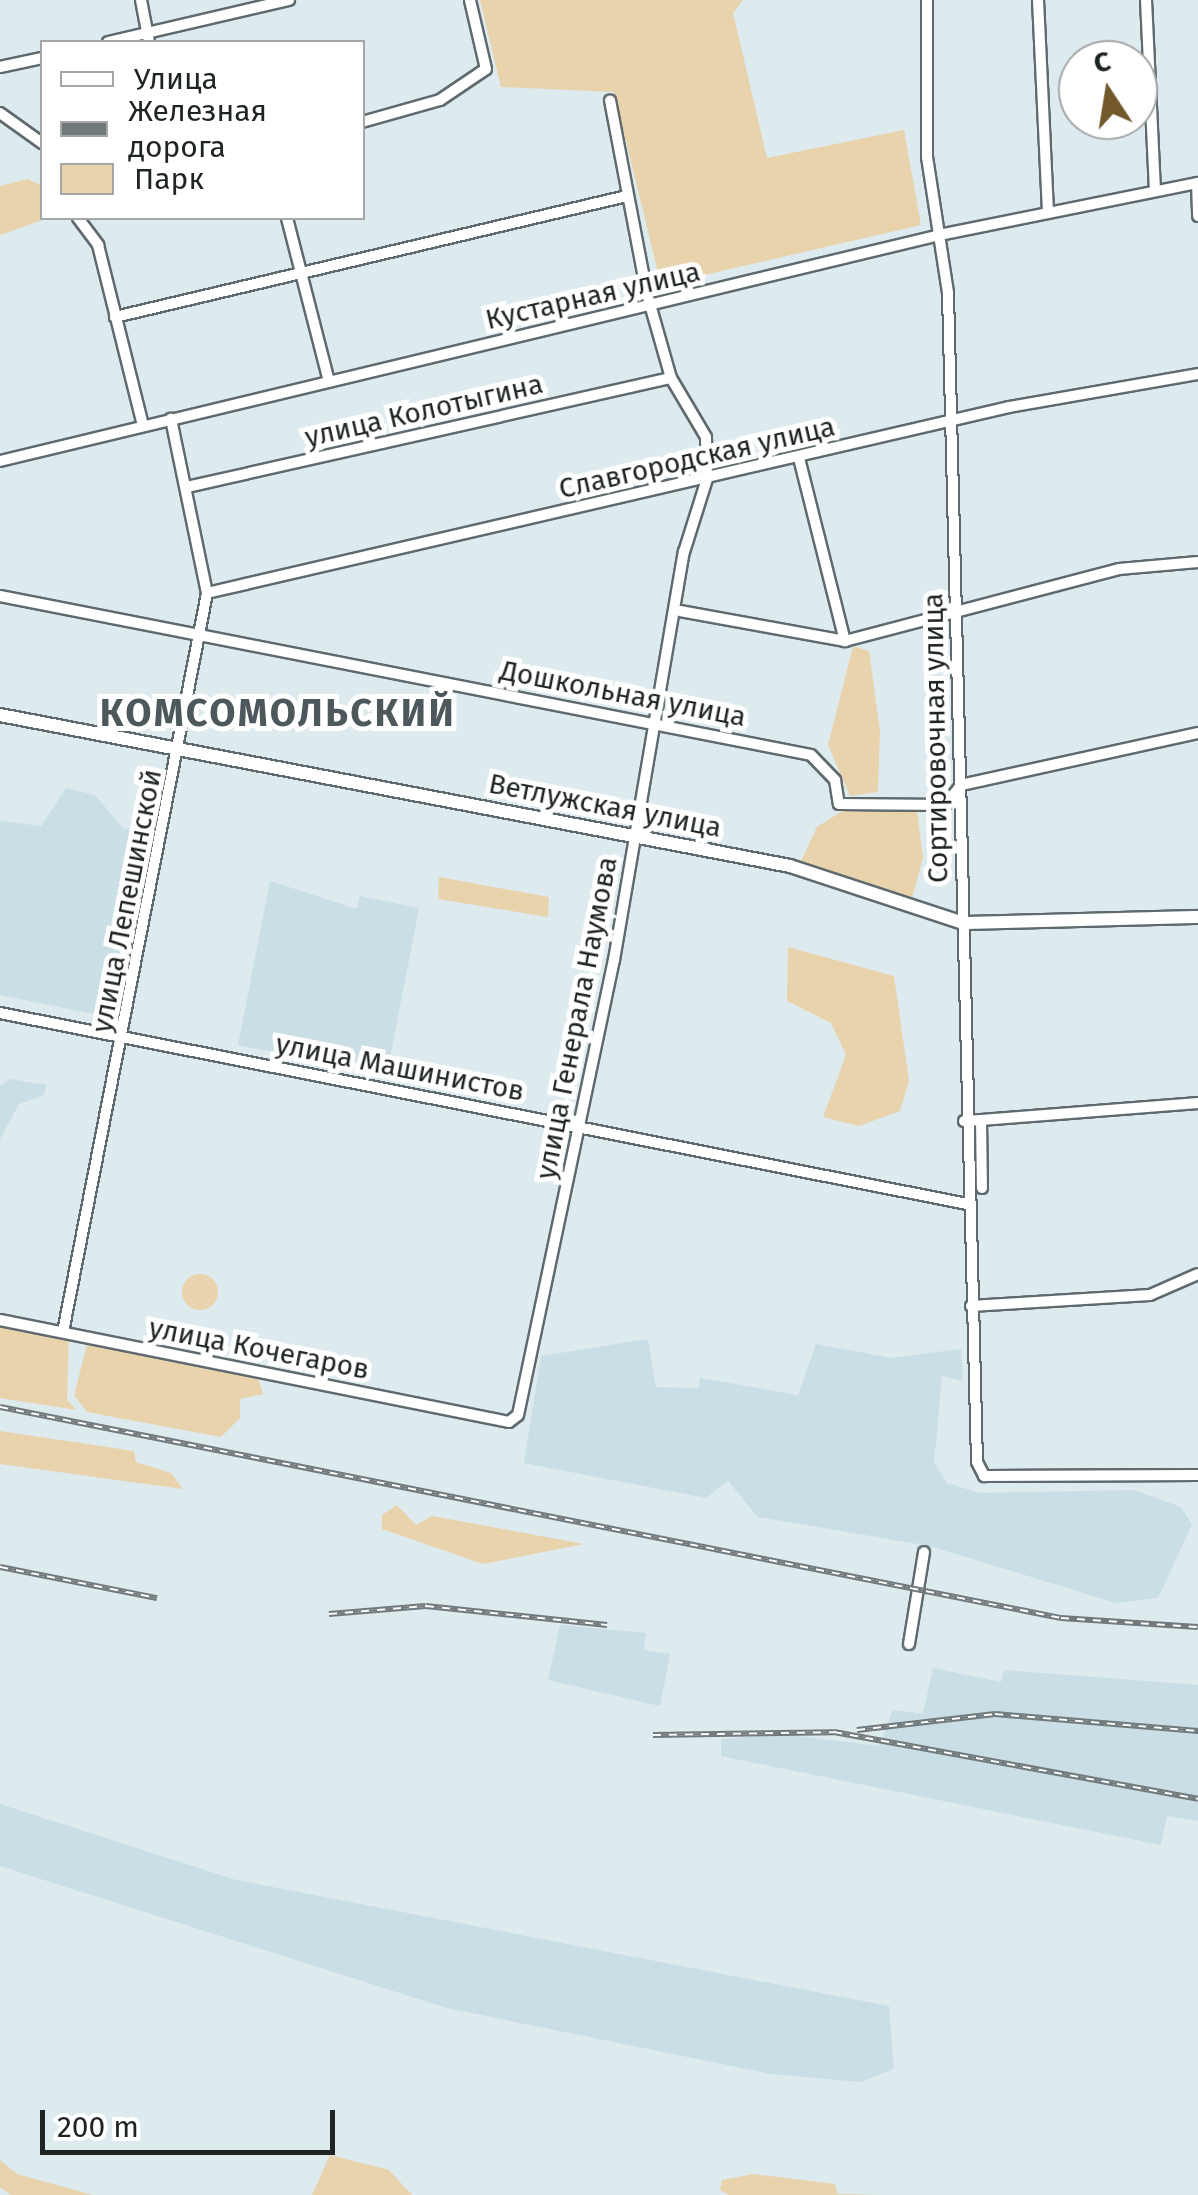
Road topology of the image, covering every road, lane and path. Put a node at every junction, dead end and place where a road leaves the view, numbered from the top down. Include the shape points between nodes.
1 (141, 0) edge
2 (290, 0) edge
3 (470, 0) edge
4 (927, 0) edge
5 (1038, 0) edge
6 (1146, 0) edge
7 (148, 38) edge
8 (40, 58) edge
9 (0, 67) edge
10 (610, 100) dead end
11 (0, 113) edge
12 (365, 121) edge
13 (40, 143) edge
14 (1197, 183) edge
15 (1156, 191) junction
16 (627, 196) junction
17 (1048, 213) junction
18 (1198, 216) edge
19 (79, 220) edge
20 (288, 220) edge
21 (944, 234) junction
22 (299, 270) junction
23 (653, 304) junction
24 (115, 317) junction
25 (1198, 374) edge
26 (671, 378) junction
27 (329, 382) junction
28 (171, 418) junction
29 (948, 424) junction
30 (143, 425) junction
31 (799, 458) junction
32 (0, 461) edge
33 (708, 479) junction
34 (188, 487) junction
35 (1198, 562) edge
36 (207, 593) junction
37 (0, 596) edge
38 (680, 612) junction
39 (955, 615) junction
40 (200, 636) junction
41 (844, 641) junction
42 (0, 715) edge
43 (652, 722) junction
44 (1198, 733) edge
45 (178, 750) junction
46 (961, 785) junction
47 (637, 836) junction
48 (1198, 917) edge
49 (963, 923) junction
50 (0, 1013) edge
51 (124, 1037) junction
52 (1198, 1103) edge
53 (981, 1120) junction
54 (964, 1121) junction
55 (579, 1126) junction
56 (982, 1188) dead end
57 (967, 1204) junction
58 (1198, 1274) edge
59 (972, 1306) junction
60 (0, 1320) edge
61 (63, 1332) junction
62 (510, 1422) joint
63 (1198, 1474) edge
64 (924, 1552) dead end
65 (909, 1644) dead end

1 - 7 street
2 - 7 street
3 - 12 street via 486,69 440,100
4 - 21 street, Сортировочная улица via 927,157
5 - 17 street
6 - 15 street
8 - 9 street
10 - 16 street, улица Генерала Наумова
11 - 13 street
14 - 15 street, Кустарная улица
14 - 18 street
15 - 17 street, Кустарная улица
16 - 22 street
16 - 23 street, улица Генерала Наумова
17 - 21 street, Кустарная улица
19 - 24 street via 98,245
20 - 22 street
21 - 23 street, Кустарная улица
21 - 29 street, Сортировочная улица
22 - 24 street
22 - 27 street
23 - 26 street, улица Генерала Наумова
23 - 27 street, Кустарная улица
24 - 30 street
25 - 29 street, Славгородская улица
26 - 33 street, улица Генерала Наумова via 706,437
26 - 34 street, улица Колотыгина
27 - 28 street, Кустарная улица
28 - 30 street, Кустарная улица
28 - 34 street, улица Лепешинской
29 - 31 street, Славгородская улица
29 - 39 street, Сортировочная улица
30 - 32 street, Кустарная улица
31 - 33 street, Славгородская улица
31 - 41 street
33 - 36 street, Славгородская улица
33 - 38 street, улица Генерала Наумова via 684,552
34 - 36 street, улица Лепешинской
35 - 39 street via 1119,569
36 - 40 street, улица Лепешинской
37 - 40 street, Дошкольная улица
38 - 41 street
38 - 43 street, улица Генерала Наумова
39 - 41 street
39 - 46 street, Сортировочная улица
40 - 43 street, Дошкольная улица
40 - 45 street, улица Лепешинской
42 - 45 main road, Ветлужская улица
43 - 46 street, Дошкольная улица via 811,755 834,780 839,804 945,805
43 - 47 street, улица Генерала Наумова
44 - 46 street, Дошкольная улица
45 - 47 main road, Ветлужская улица
45 - 51 street, улица Лепешинской
46 - 49 street, Сортировочная улица
47 - 49 main road, Ветлужская улица via 790,866
47 - 55 street, улица Генерала Наумова
48 - 49 main road, Ветлужская улица
49 - 54 street, Сортировочная улица
50 - 51 street, улица Машинистов
51 - 55 street, улица Машинистов
51 - 61 street, улица Лепешинской
52 - 53 street
53 - 54 street
53 - 56 street
54 - 57 street, Сортировочная улица
55 - 57 street, улица Машинистов
55 - 62 street, улица Генерала Наумова
57 - 59 street, Сортировочная улица
58 - 59 street via 1150,1295
59 - 63 street, Сортировочная улица via 984,1476
60 - 61 street, улица Кочегаров
61 - 62 street, улица Кочегаров
64 - 65 street

